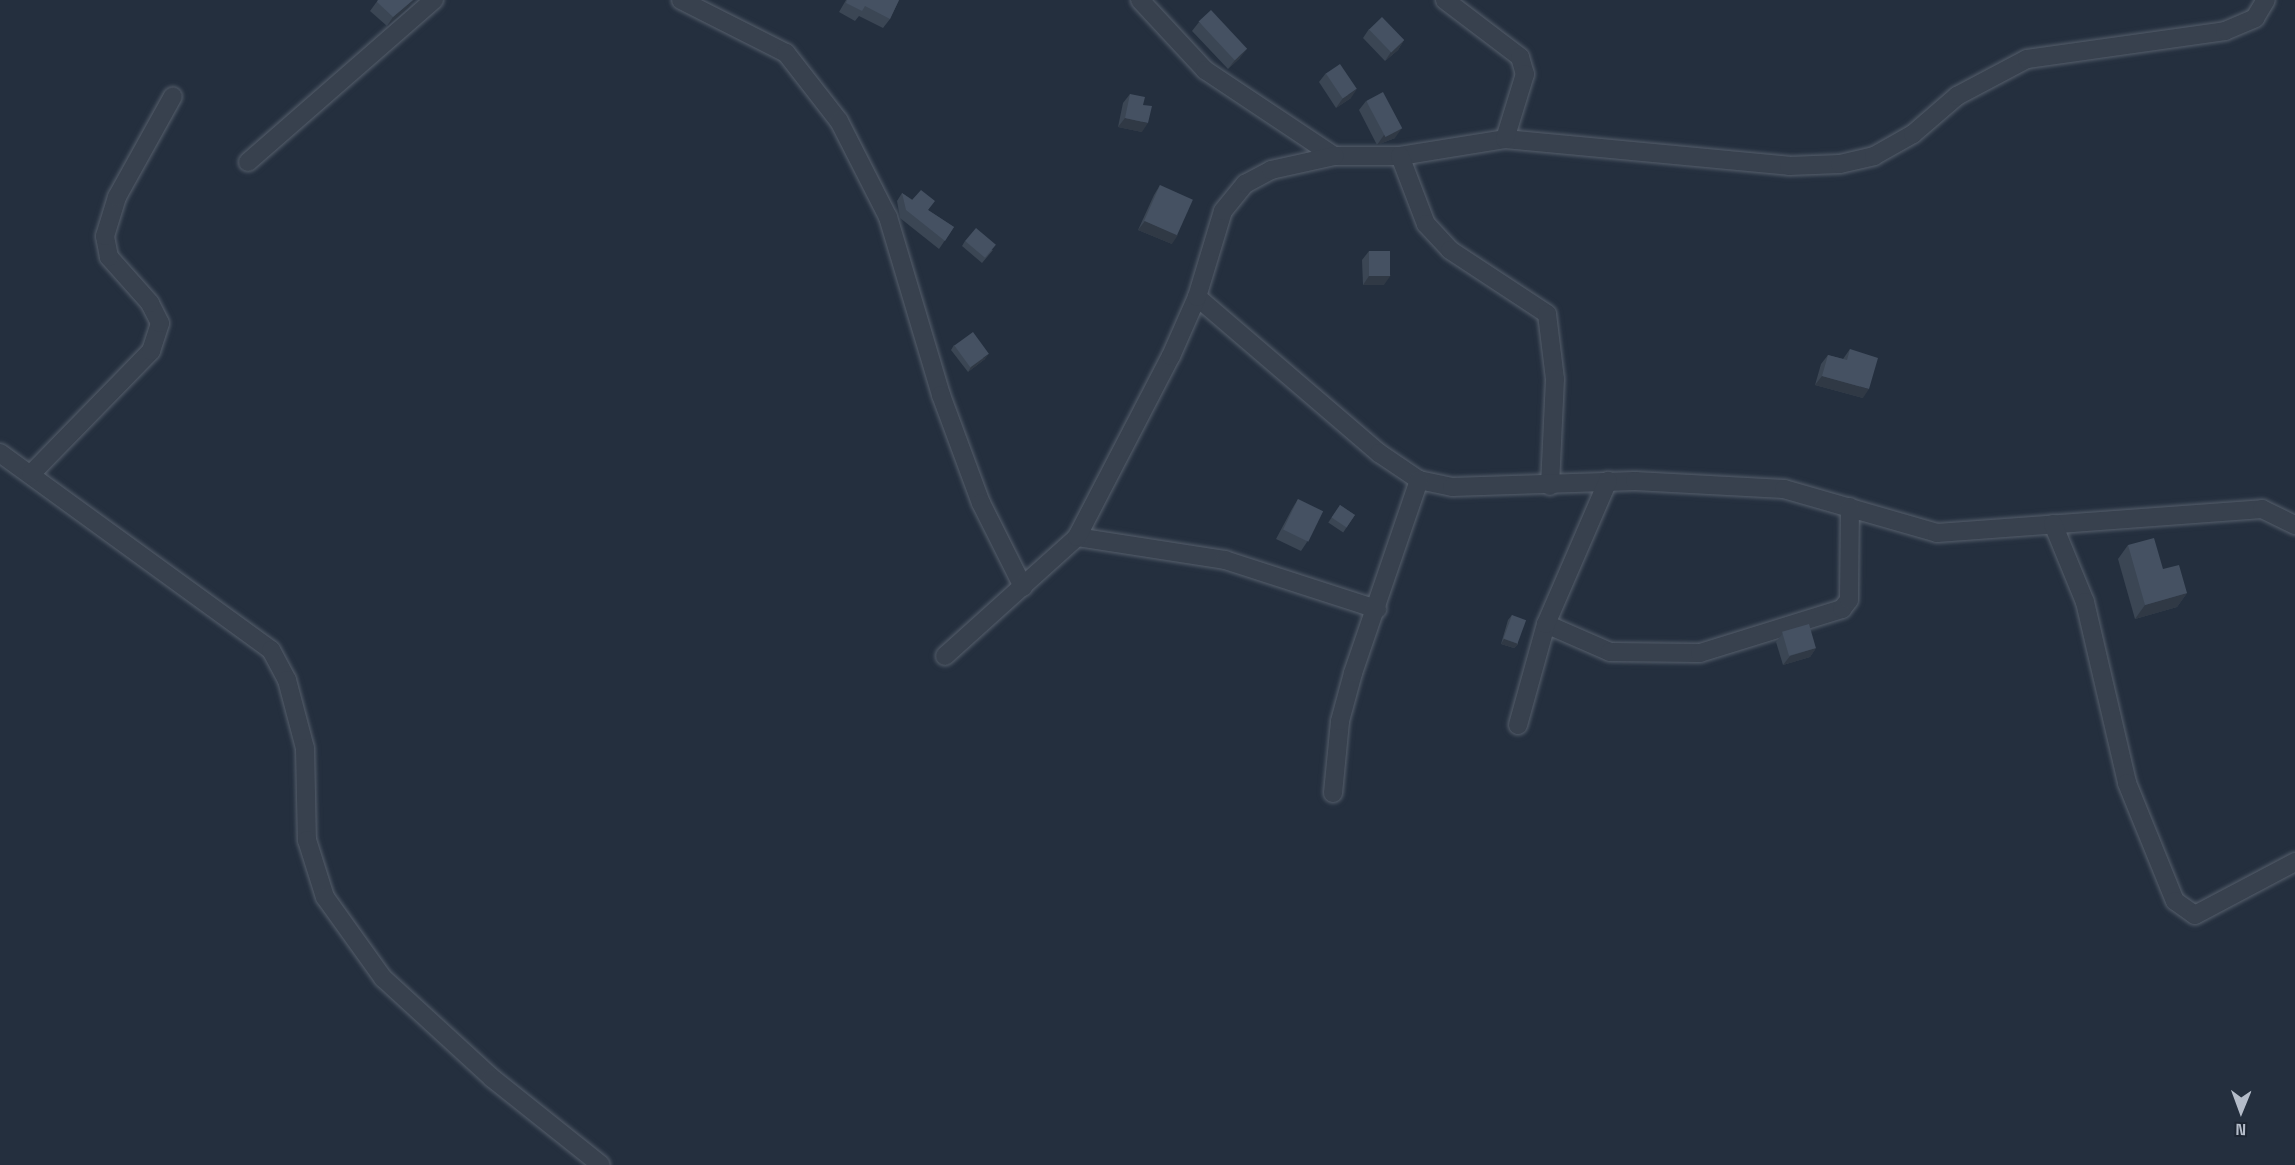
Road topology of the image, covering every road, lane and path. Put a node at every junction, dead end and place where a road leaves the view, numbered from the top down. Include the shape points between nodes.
1 (434, 0) edge
2 (681, 0) edge
3 (1140, 0) edge
4 (1445, 0) edge
5 (2266, 0) edge
6 (173, 96) dead end
7 (1505, 140) junction
8 (1334, 156) junction
9 (1400, 156) junction
10 (248, 162) dead end
11 (1197, 297) junction
12 (0, 453) edge
13 (31, 474) junction
14 (1419, 480) junction
15 (1608, 481) junction
16 (1550, 486) junction
17 (1850, 507) junction
18 (2053, 524) junction
19 (2295, 525) edge
20 (1077, 537) junction
21 (1023, 587) junction
22 (1377, 609) junction
23 (1546, 624) junction
24 (945, 656) dead end
25 (1518, 725) dead end
26 (1333, 793) dead end
27 (2295, 862) edge
28 (601, 1165) edge

1 - 10 street
2 - 21 street via 786,53 839,121 888,217 941,395 981,503
3 - 8 street via 1204,70 1298,137
4 - 7 street via 1520,57 1525,74
5 - 7 street via 2255,18 2225,31 2027,59 1957,96 1913,134 1874,156 1840,164 1789,166
6 - 13 street via 117,196 105,236 109,257 150,303 160,323 151,351
7 - 9 street
8 - 9 street
8 - 11 street via 1271,170 1245,184 1212,234
9 - 16 street via 1426,224 1450,250 1547,314 1555,379
11 - 14 street via 1378,453
11 - 20 street
12 - 13 street
13 - 28 street via 272,650 287,680 305,748 307,840 325,897 383,978 492,1078
14 - 16 street via 1452,487
14 - 22 street
15 - 16 street
15 - 17 street via 1784,489
15 - 23 street
17 - 18 street via 1937,532
17 - 23 street via 1849,600 1842,609 1700,653 1611,652
18 - 19 street via 2262,509
18 - 27 street via 2085,602 2127,783 2175,901 2195,915
20 - 21 street
20 - 22 street via 1225,560
21 - 24 street
22 - 26 street via 1340,721
23 - 25 street

